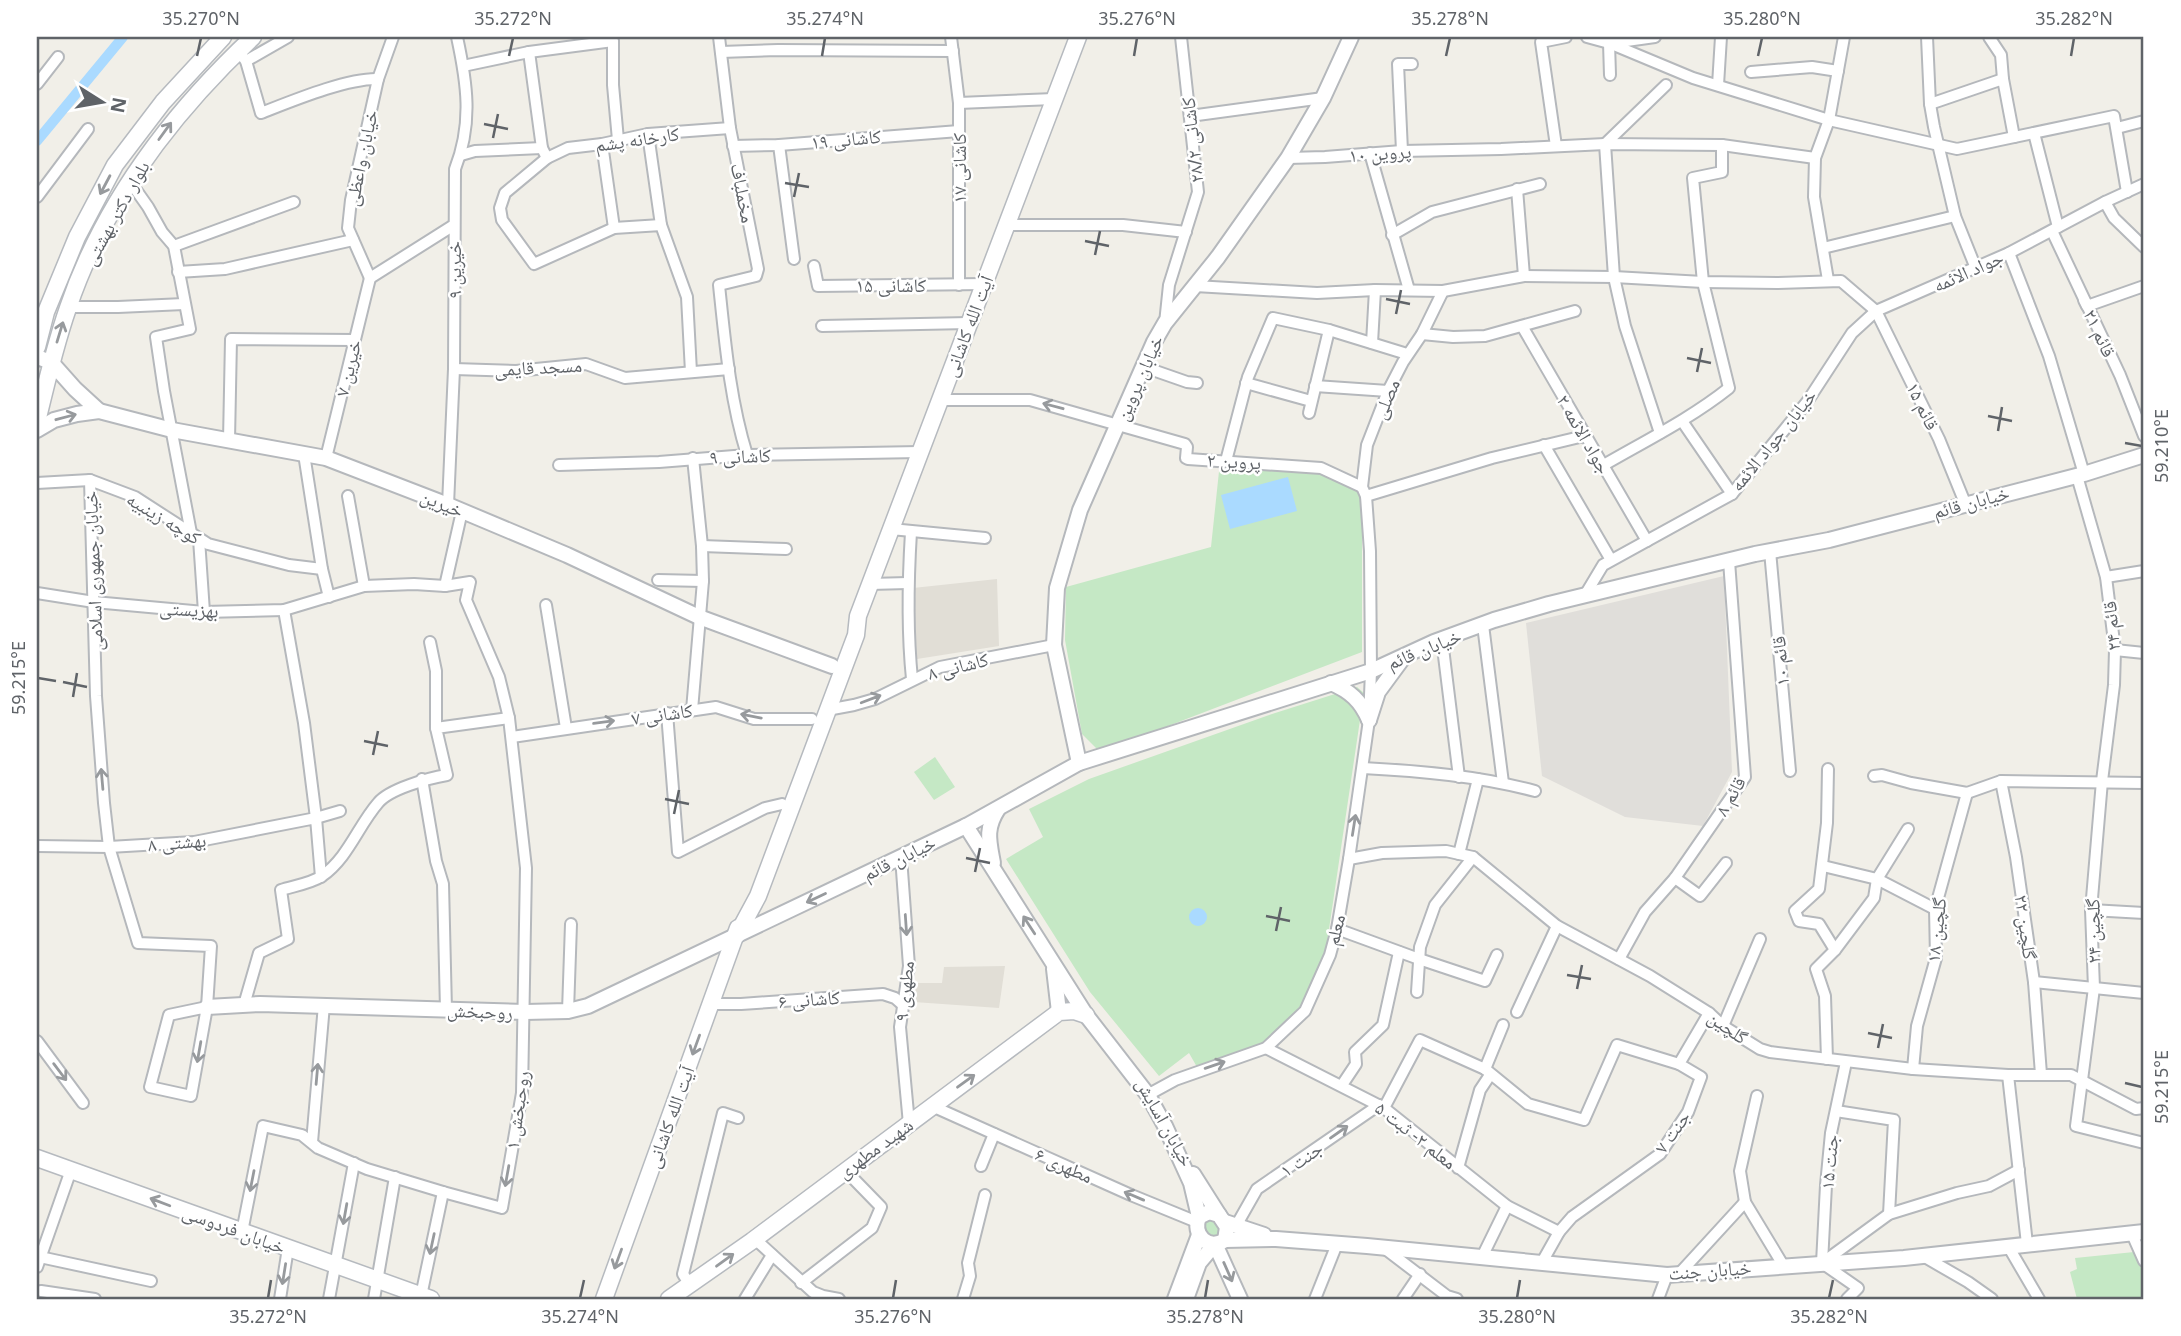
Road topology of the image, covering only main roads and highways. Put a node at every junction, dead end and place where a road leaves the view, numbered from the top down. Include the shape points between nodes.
1 (223, 37) edge
2 (253, 37) edge
3 (1078, 37) edge
4 (37, 347) edge
5 (44, 360) edge
6 (37, 422) edge
7 (858, 616) junction
8 (737, 935) junction
9 (1083, 1009) road end
10 (37, 1158) edge
11 (426, 1297) edge
12 (604, 1299) edge
13 (669, 1299) edge

1 -> 4 main road, بلوار دکتر بهشتی via 163,102 116,165 78,237 46,312
5 -> 2 main road, بلوار دکتر بهشتی via 94,245 129,180 176,116 242,56
3 - 7 main road, آیت الله کاشانی
5 - 6 main road, بلوار دکتر بهشتی
7 - 8 main road, آیت الله کاشانی via 856,635 758,896
7 - 8 main road, آیت الله کاشانی via 832,666 747,892
8 -> 12 main road, آیت الله کاشانی
13 -> 9 main road, شهید مطهری via 687,1279 755,1238 1059,1012
11 -> 10 main road, خیابان فردوسی

